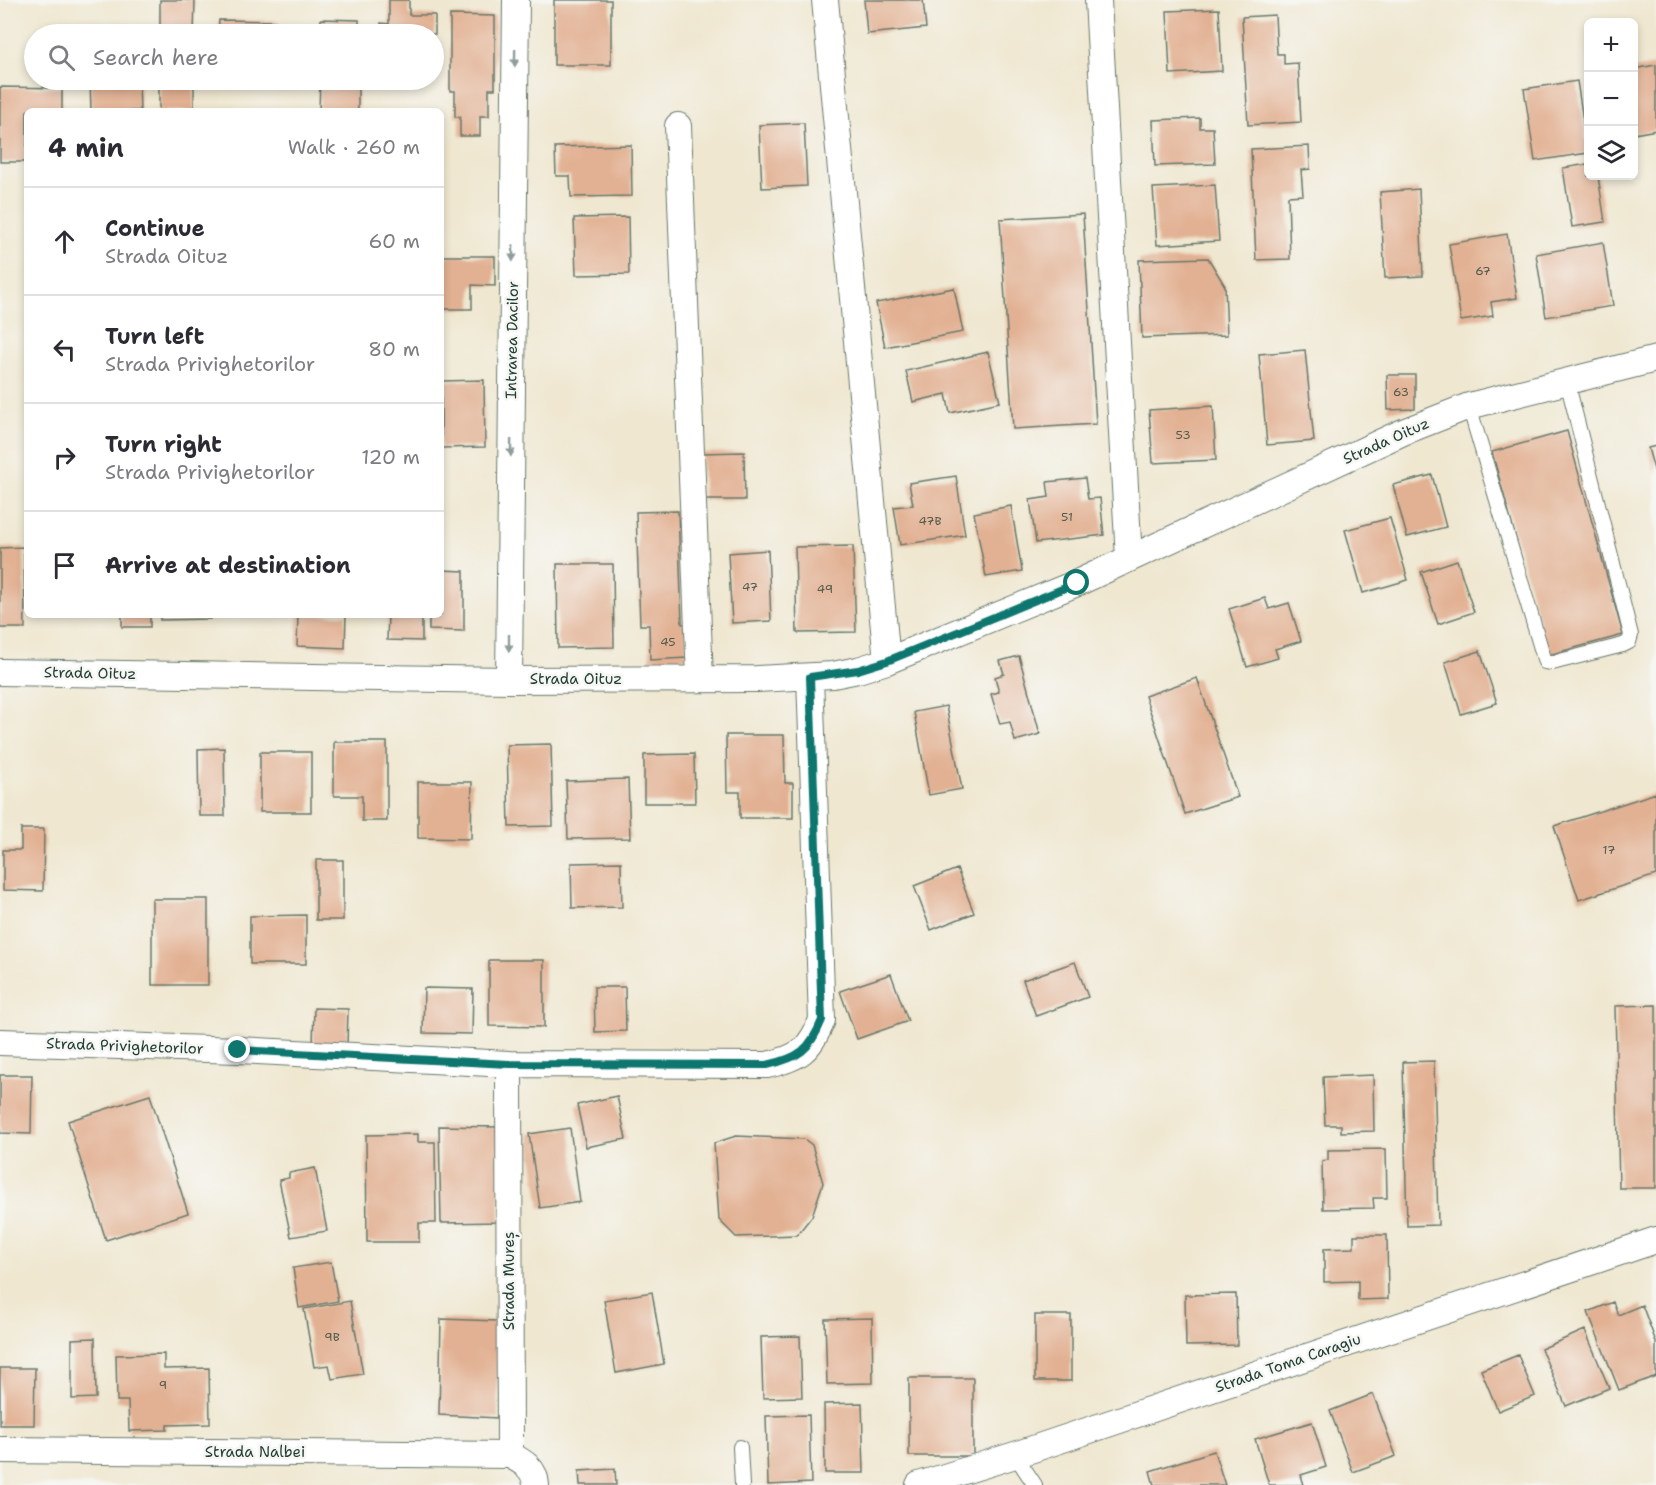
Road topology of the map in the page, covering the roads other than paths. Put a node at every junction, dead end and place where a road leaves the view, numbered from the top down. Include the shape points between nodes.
1 (516, 0) edge
2 (825, 0) edge
3 (1098, 0) edge
4 (678, 126) dead end
5 (1656, 359) edge
6 (1567, 381) junction
7 (1469, 406) junction
8 (1129, 559) junction
9 (887, 661) junction
10 (0, 672) edge
11 (810, 677) junction
12 (700, 679) junction
13 (509, 680) junction
14 (0, 1042) edge
15 (509, 1064) junction
16 (1656, 1240) edge
17 (740, 1447) dead end
18 (0, 1450) edge
19 (510, 1455) junction
20 (1015, 1455) junction
21 (536, 1485) edge
22 (742, 1485) edge
23 (919, 1485) edge
24 (1035, 1485) edge

1 -> 13 street, Intrarea Dacilor
2 - 9 street
3 - 8 street
4 - 12 street
5 - 6 street, Strada Oituz
6 - 7 street, Strada Oituz
6 - 7 lane via 1631,635 1623,645 1545,662
7 - 8 street, Strada Oituz via 1403,432
8 - 9 street, Strada Oituz
9 - 11 street, Strada Oituz
10 - 13 street, Strada Oituz
11 - 12 street, Strada Oituz
11 - 15 street, Strada Privighetorilor via 822,1020 814,1038 801,1053 767,1065
12 - 13 street, Strada Oituz
14 - 15 street, Strada Privighetorilor
15 - 19 street, Strada Mureș
16 - 20 street, Strada Toma Caragiu
17 - 22 lane
18 - 19 street, Strada Nalbei
19 - 21 street via 528,1465 536,1476
20 - 23 street, Strada Toma Caragiu
20 - 24 lane

